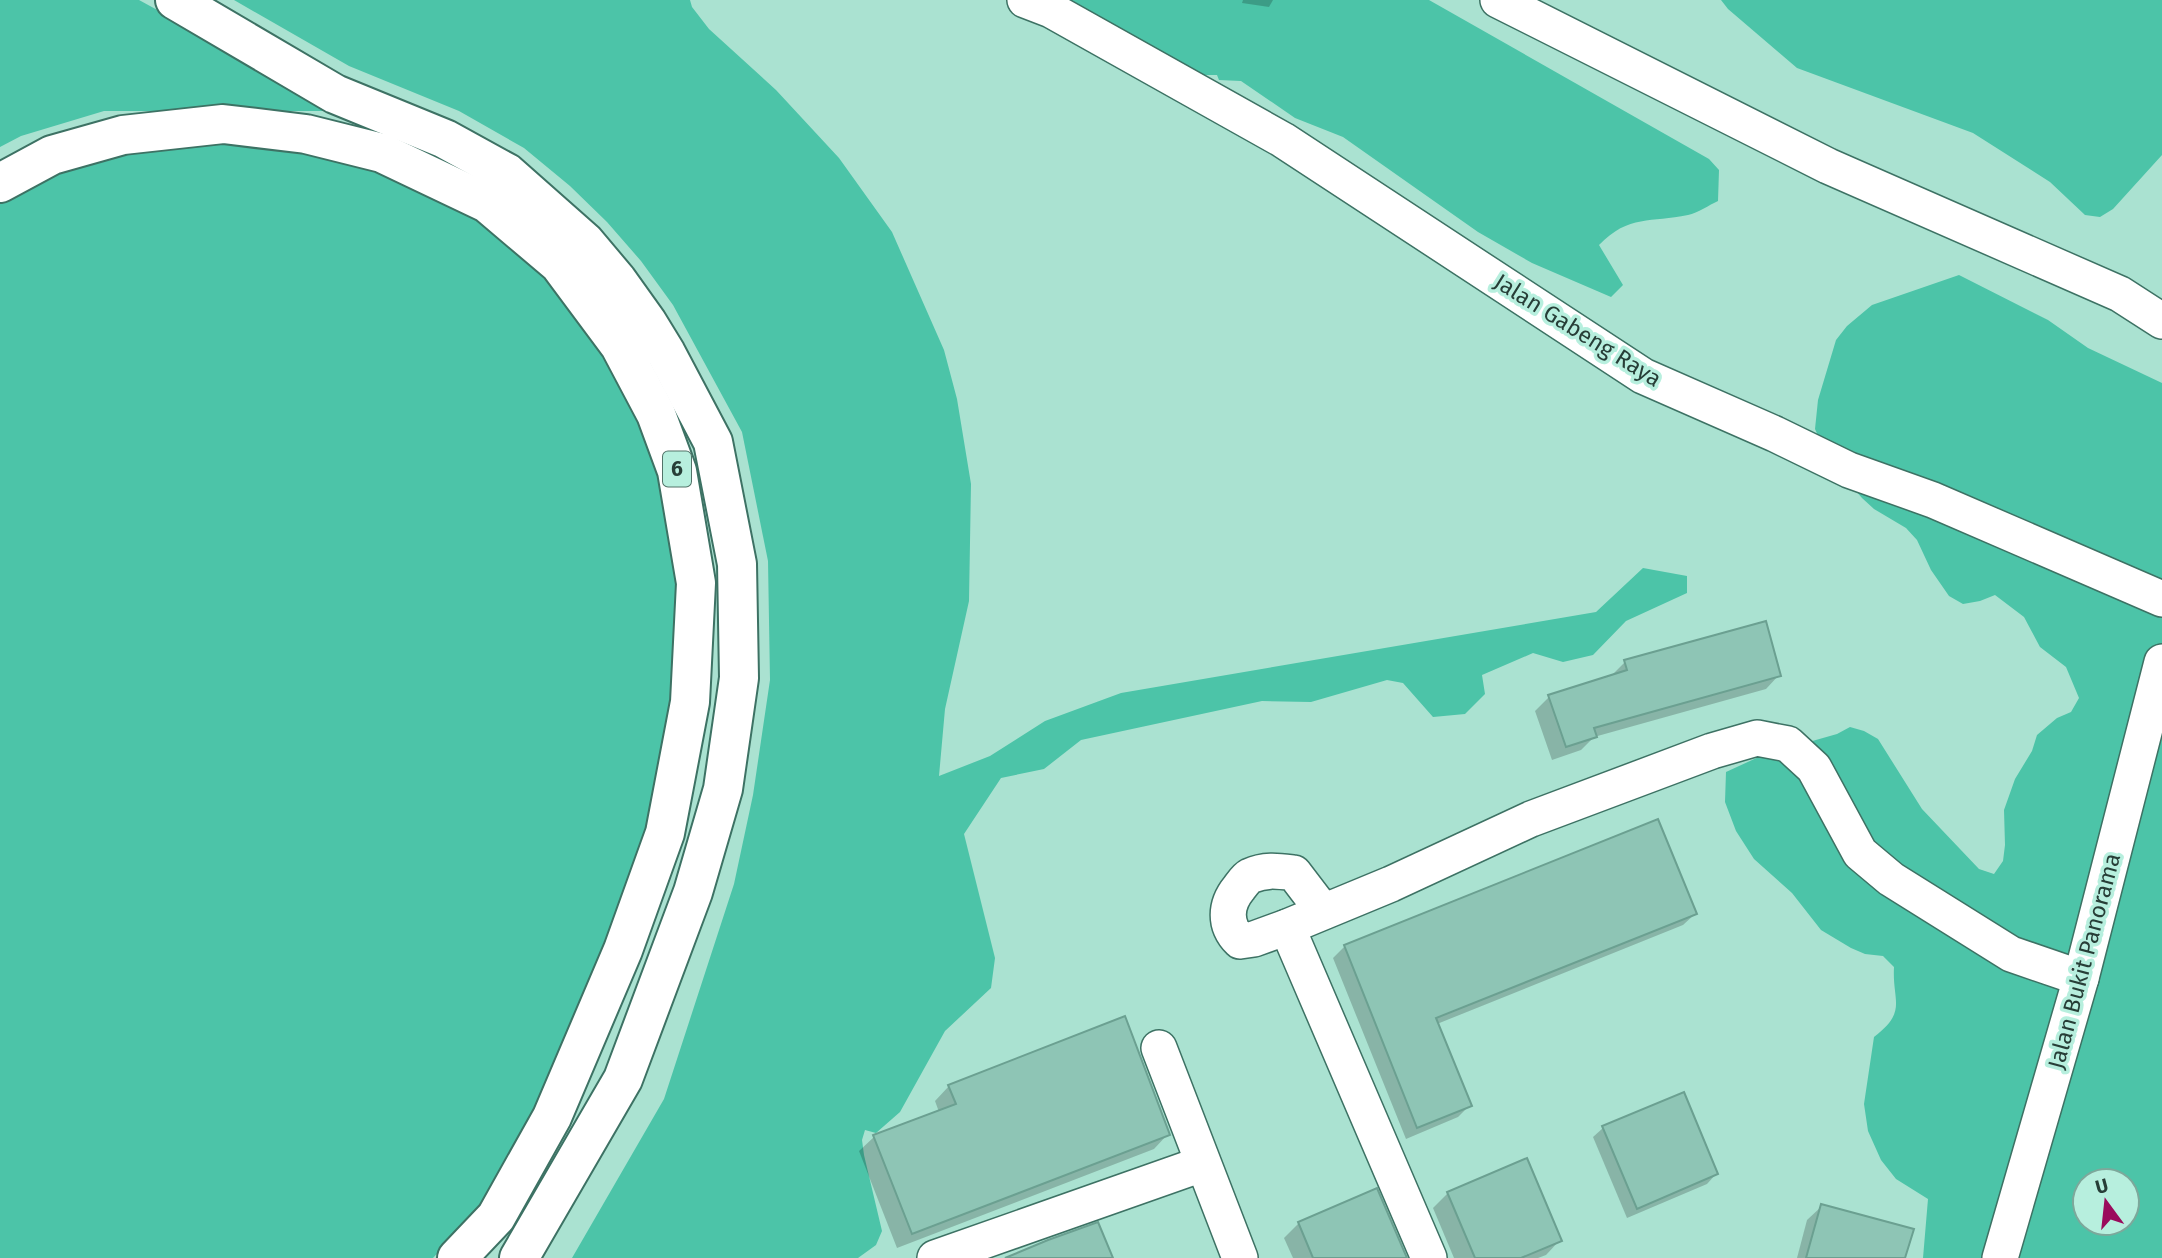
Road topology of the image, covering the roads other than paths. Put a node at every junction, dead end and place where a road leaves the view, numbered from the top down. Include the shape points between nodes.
1 (175, 0) edge
2 (1024, 0) edge
3 (1498, 0) edge
4 (0, 183) edge
5 (2162, 321) edge
6 (2162, 599) edge
7 (2162, 662) edge
8 (1322, 911) junction
9 (1287, 927) junction
10 (2081, 978) junction
11 (1159, 1048) dead end
12 (1202, 1164) junction
13 (955, 1255) edge
14 (457, 1258) edge
15 (519, 1258) edge
16 (1240, 1258) edge
17 (1429, 1258) edge
18 (2000, 1258) edge

1 - 15 highway, 6 via 335,94 445,139 507,173 584,242 617,280 659,343 713,442 737,564 739,678 723,789 693,892 623,1079
2 - 6 street, Jalan Gabeng Raya via 1051,10 1283,140 1643,376 1849,470 1933,500
3 - 5 street via 1828,166 2120,293
4 - 14 highway, 6 via 52,155 123,135 223,124 306,134 382,153 487,203 559,264 620,346 656,414 677,471 696,583 690,702 665,832 623,950 552,1117 496,1217
7 - 10 street, Jalan Bukit Panorama
8 - 9 street
8 - 9 street via 1294,873 1272,870 1248,877 1231,897 1227,919 1240,941
8 - 10 street via 1531,819 1756,738 1788,744 1814,768 1860,853 1891,879 2011,954
9 - 17 street
10 - 18 street, Jalan Bukit Panorama
11 - 12 street
12 - 13 street
12 - 16 street

